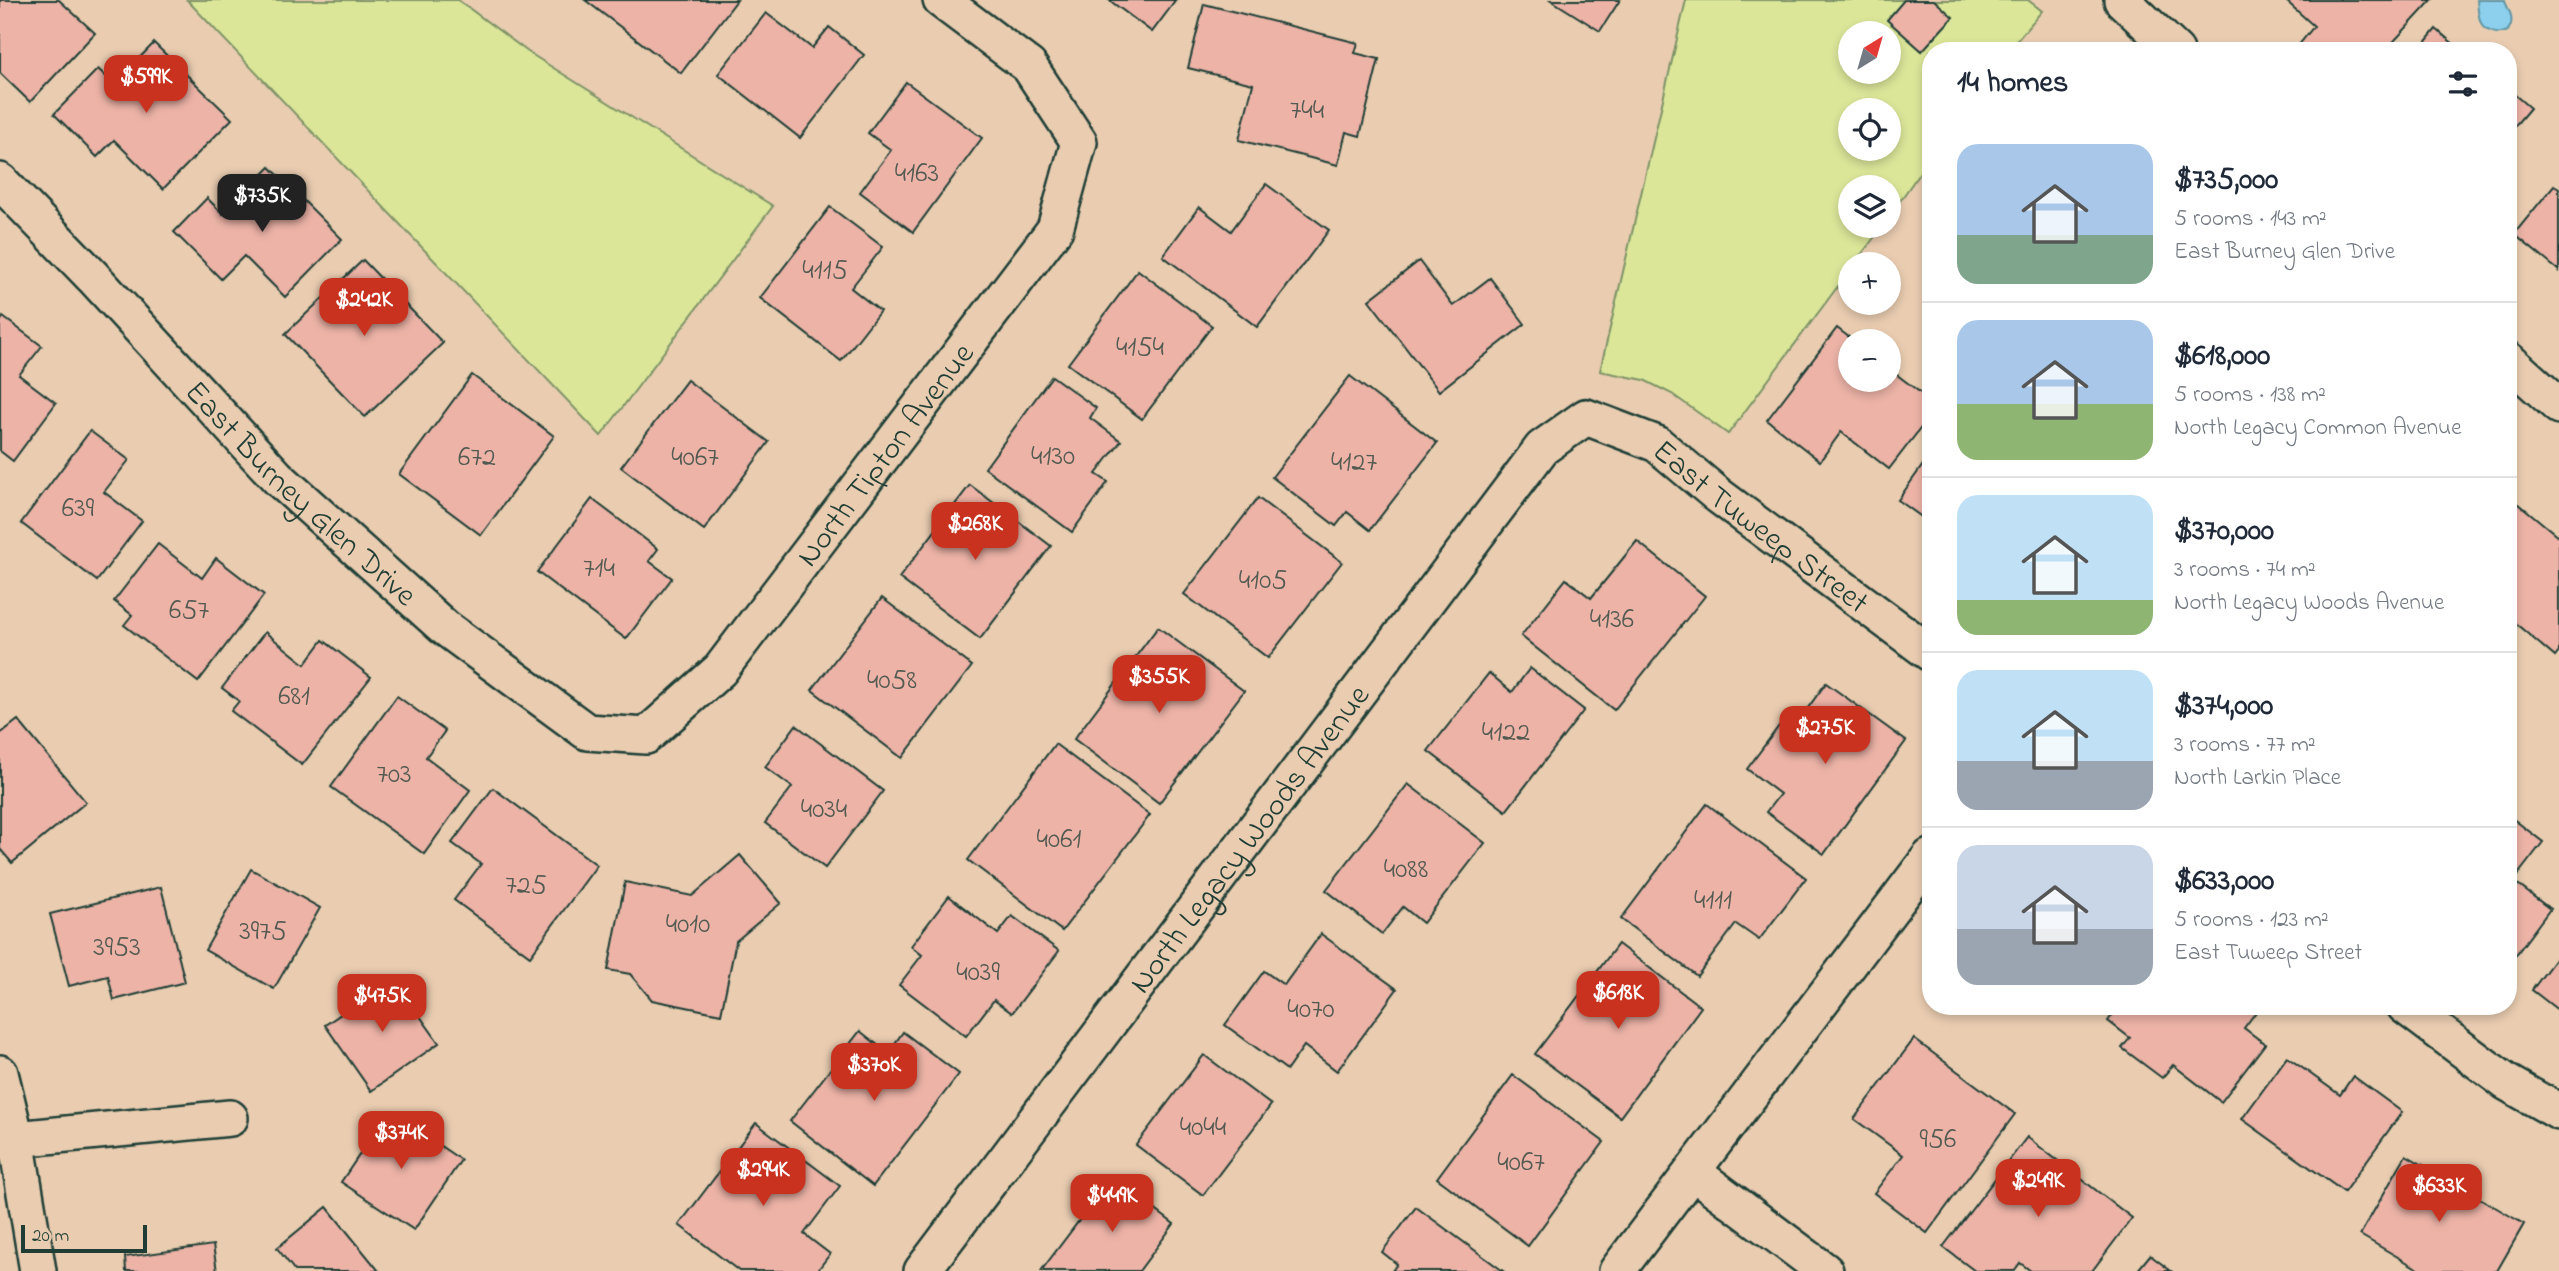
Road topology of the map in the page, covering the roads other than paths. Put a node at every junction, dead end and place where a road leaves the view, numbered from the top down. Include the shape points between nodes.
1 (942, 0) edge
2 (2122, 0) edge
3 (2166, 42) edge
4 (0, 181) edge
5 (2517, 368) edge
6 (2559, 407) edge
7 (1586, 417) joint
8 (1922, 647) edge
9 (646, 736) joint
10 (1922, 868) edge
11 (2417, 1015) edge
12 (0, 1073) edge
13 (2559, 1112) edge
14 (230, 1118) dead end
15 (16, 1139) junction
16 (1693, 1172) junction
17 (38, 1271) edge
18 (922, 1271) edge
19 (1617, 1271) edge
20 (1825, 1271) edge

1 - 9 street, North Tipton Avenue via 1030,66 1079,142 1055,229 720,670
2 - 3 street
4 - 9 street, East Burney Glen Drive via 278,478 444,627 587,732
5 - 6 street
7 - 8 street, East Tuweep Street via 1657,444 1719,496
7 - 18 street, North Legacy Woods Avenue via 1542,448
10 - 16 street
11 - 13 street via 2506,1082
12 - 15 street
14 - 15 street
15 - 17 street
16 - 19 street
16 - 20 street

